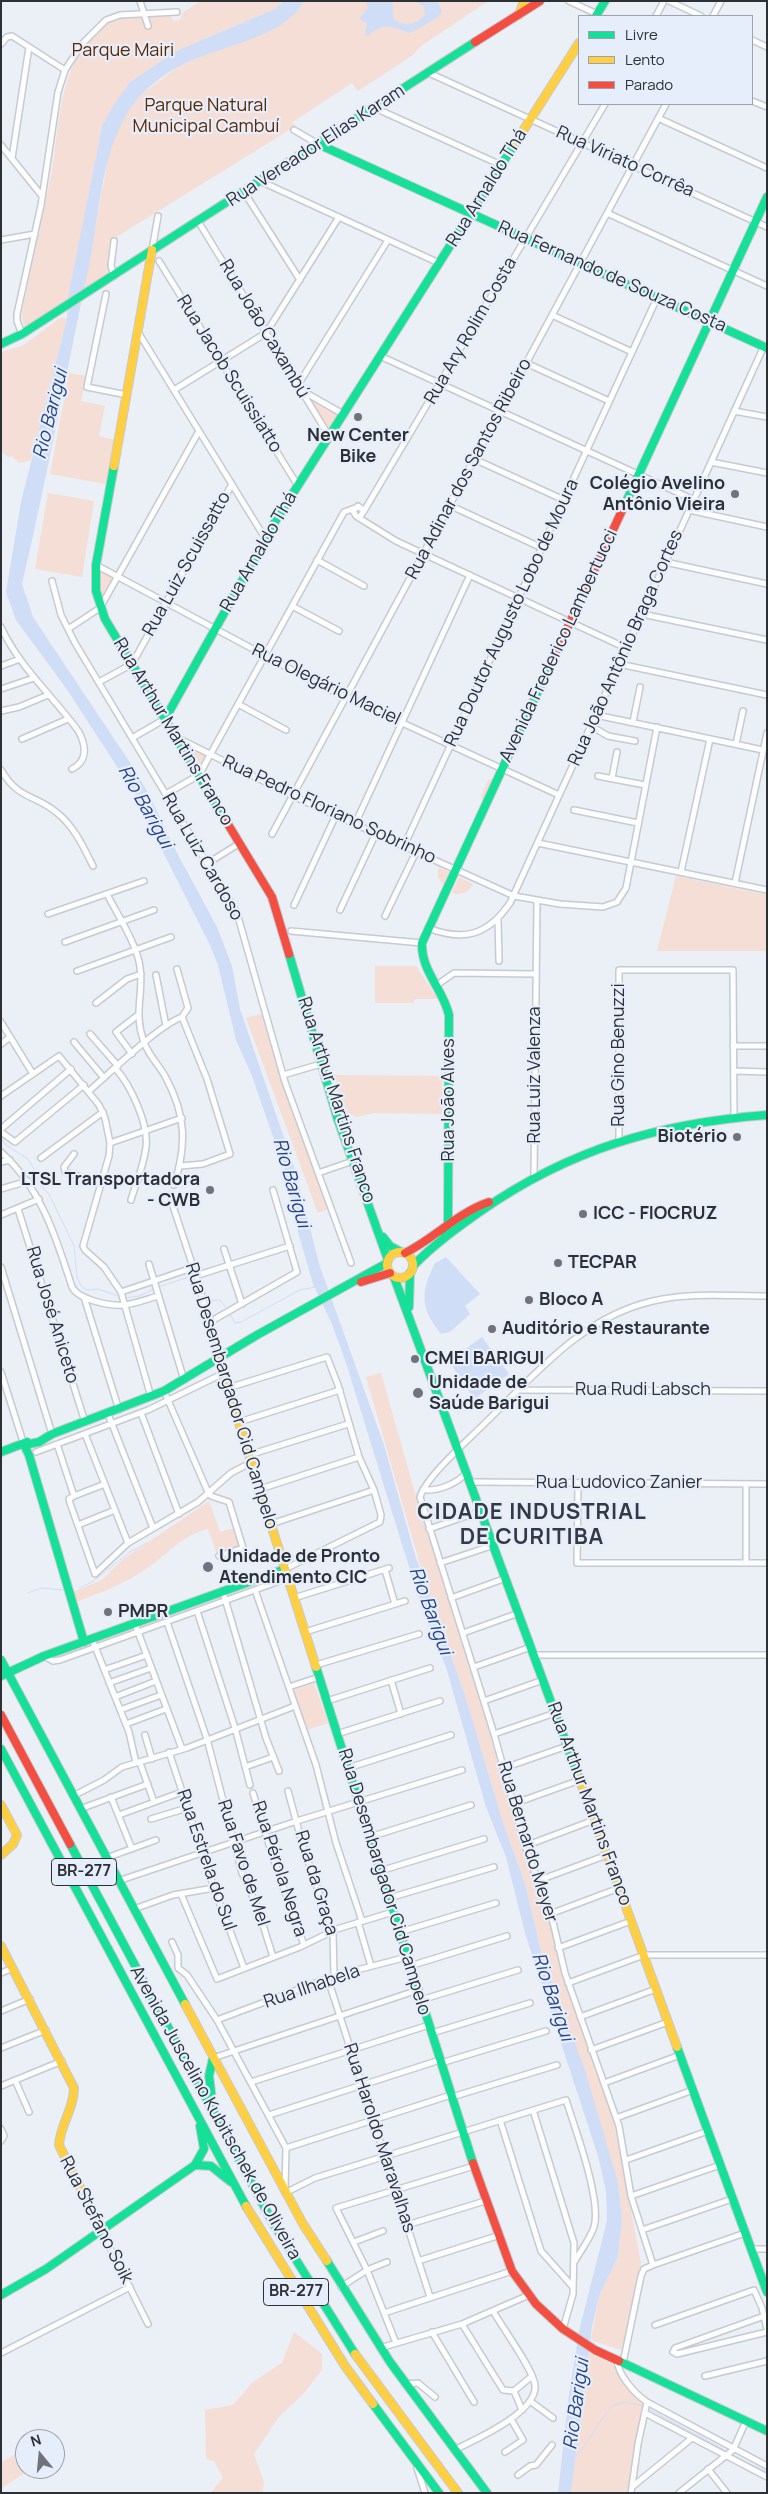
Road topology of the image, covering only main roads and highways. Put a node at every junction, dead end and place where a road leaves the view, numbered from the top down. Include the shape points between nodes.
1 (524, 1) edge
2 (605, 1) edge
3 (537, 2) edge
4 (519, 15) junction
5 (597, 15) edge
6 (578, 45) edge
7 (318, 144) junction
8 (767, 197) edge
9 (471, 213) junction
10 (152, 250) junction
11 (133, 264) junction
12 (148, 273) junction
13 (709, 322) junction
14 (1, 344) edge
15 (765, 347) edge
16 (165, 719) junction
17 (437, 985) joint
18 (767, 1115) edge
19 (494, 1201) junction
20 (448, 1223) junction
21 (379, 1231) junction
22 (444, 1238) junction
23 (403, 1253) junction
24 (388, 1261) junction
25 (412, 1269) junction
26 (392, 1275) junction
27 (347, 1286) junction
28 (410, 1316) junction
29 (219, 1360) junction
30 (24, 1444) junction
31 (1, 1452) edge
32 (285, 1570) junction
33 (88, 1641) junction
34 (1, 1660) edge
35 (4, 1674) edge
36 (1, 1716) edge
37 (1, 1749) edge
38 (2, 1808) edge
39 (1, 1855) edge
40 (1, 1946) edge
41 (213, 2058) junction
42 (197, 2114) junction
43 (215, 2117) junction
44 (195, 2165) junction
45 (235, 2187) junction
46 (101, 2230) junction
47 (767, 2292) edge
48 (1, 2295) edge
49 (767, 2431) edge
50 (439, 2493) edge
51 (458, 2493) edge
52 (488, 2493) edge

1 - 4 main road
2 - 5 main road
3 - 4 main road, Rua Vereador Elias Karam
4 - 7 main road, Rua Vereador Elias Karam
6 - 9 main road, Rua Arnaldo Thá
7 - 9 main road, Rua Fernando de Souza Costa
7 - 10 main road, Rua Vereador Elias Karam
8 - 13 main road, Avenida Frederico Lambertucci
9 - 13 main road, Rua Fernando de Souza Costa
9 - 16 main road, Rua Arnaldo Thá via 265,538
10 - 11 main road, Rua Vereador Elias Karam
10 - 12 main road, Rua Arthur Martins Franco
11 - 12 main road via 143,265
11 - 14 main road, Rua Vereador Elias Karam
12 - 16 main road, Rua Arthur Martins Franco via 96,565 96,591 100,608
13 - 15 main road, Rua Fernando de Souza Costa
13 - 17 main road, Avenida Frederico Lambertucci via 428,928 422,943 423,963
16 - 21 main road, Rua Arthur Martins Franco via 275,906 321,1064
17 - 20 main road, Rua João Alves via 447,1003 449,1015
18 - 19 main road via 683,1123 619,1140 572,1157
19 - 20 main road via 469,1208
19 - 22 main road
20 - 22 main road, Rua João Alves
20 - 23 main road via 416,1248
21 - 23 main road, Rua Arthur Martins Franco via 390,1246
21 - 24 main road, Rua Arthur Martins Franco
22 - 25 main road
23 - 24 main road via 393,1254
23 - 25 main road via 411,1258
24 - 26 main road
24 - 27 main road
25 - 26 main road via 404,1277
25 - 28 main road, Rua Arthur Martins Franco via 408,1292
26 - 27 main road
26 - 28 main road, Rua Arthur Martins Franco
27 - 29 main road via 275,1327 261,1339
28 - 47 main road, Rua Arthur Martins Franco
29 - 30 main road via 151,1397
29 - 32 main road, Rua Desembargador Cid Campelo
30 - 31 main road
30 - 33 main road
32 - 33 main road
32 - 49 main road, Rua Desembargador Cid Campelo via 485,2201 512,2271 529,2295 563,2330 595,2350
33 - 35 main road
34 - 35 main road
35 - 41 main road
36 - 43 main road, Avenida Juscelino Kubitschek de Oliveira / BR-277
37 - 42 main road, Avenida Juscelino Kubitschek de Oliveira / BR-277
38 - 39 main road via 17,1835
40 - 46 main road, Rua Stefano Soik via 74,2085 74,2098 60,2132 59,2145
41 - 43 main road via 209,2076
41 - 52 main road via 285,2193 341,2287 405,2384
42 - 44 main road via 204,2149
42 - 45 main road, Avenida Juscelino Kubitschek de Oliveira / BR-277
43 - 51 main road, Avenida Juscelino Kubitschek de Oliveira / BR-277 via 273,2223 332,2319
44 - 45 main road via 205,2163 213,2166
44 - 46 main road
45 - 50 main road, Avenida Juscelino Kubitschek de Oliveira / BR-277 via 313,2317
46 - 48 main road

